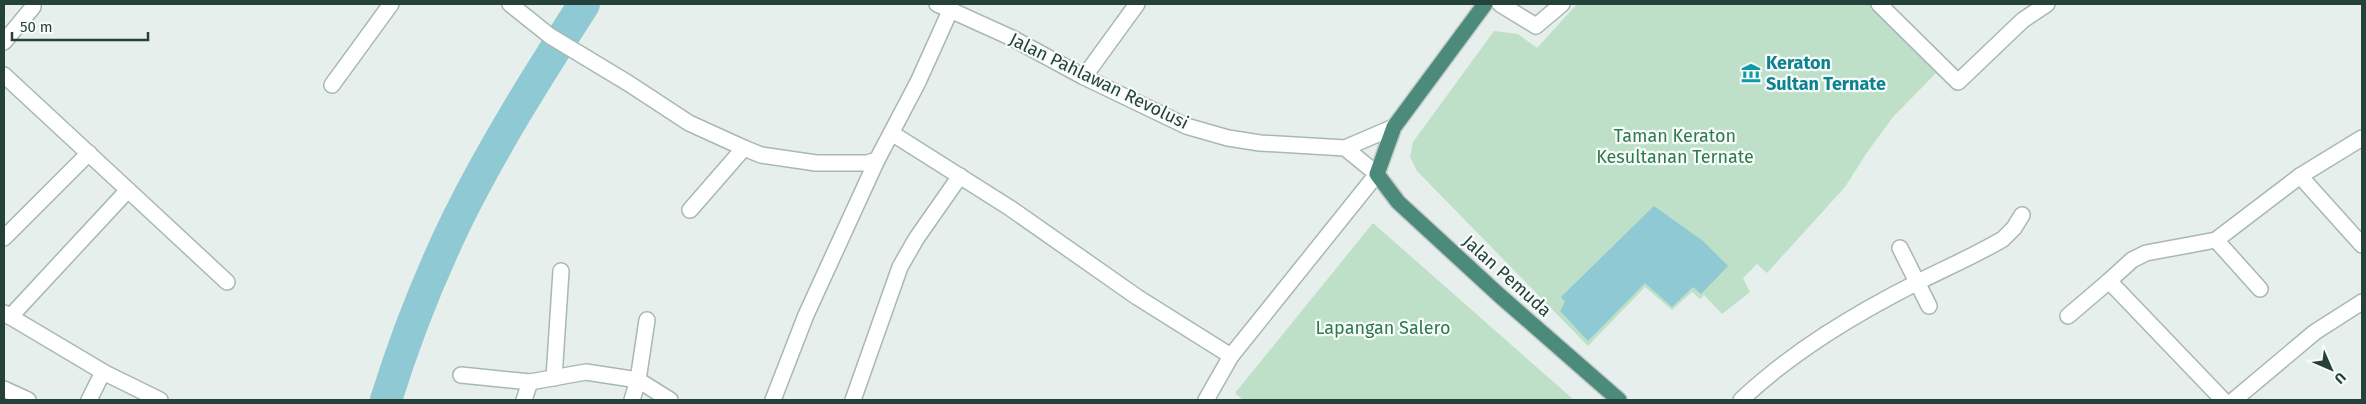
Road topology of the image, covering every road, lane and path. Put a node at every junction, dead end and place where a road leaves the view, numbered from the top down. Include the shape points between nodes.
1 (391, 4) edge
2 (510, 4) edge
3 (1137, 4) edge
4 (1485, 4) edge
5 (1500, 4) edge
6 (1562, 4) edge
7 (1879, 4) edge
8 (2047, 4) edge
9 (33, 7) dead end
10 (943, 7) edge
11 (4, 42) edge
12 (4, 75) edge
13 (1084, 77) junction
14 (332, 84) dead end
15 (1394, 127) junction
16 (893, 134) junction
17 (2362, 138) edge
18 (744, 148) junction
19 (1346, 148) junction
20 (90, 153) junction
21 (877, 160) junction
22 (1377, 174) junction
23 (960, 176) junction
24 (2300, 176) junction
25 (128, 190) junction
26 (690, 210) dead end
27 (2022, 215) dead end
28 (4, 238) edge
29 (2216, 240) junction
30 (2362, 246) edge
31 (1900, 248) dead end
32 (562, 271) dead end
33 (2109, 281) junction
34 (227, 282) dead end
35 (1916, 283) junction
36 (2260, 289) dead end
37 (2362, 302) edge
38 (1929, 306) dead end
39 (7, 315) edge
40 (2068, 316) dead end
41 (647, 320) dead end
42 (1231, 356) junction
43 (103, 372) junction
44 (462, 375) dead end
45 (554, 378) junction
46 (638, 380) junction
47 (530, 382) junction
48 (4, 389) edge
49 (2242, 398) edge
50 (28, 400) edge
51 (88, 400) edge
52 (160, 400) edge
53 (524, 400) edge
54 (632, 400) edge
55 (670, 400) edge
56 (773, 400) edge
57 (853, 400) edge
58 (1206, 400) edge
59 (1619, 400) edge
60 (1741, 400) edge
61 (2223, 400) edge

1 - 14 street
2 - 18 street via 550,36 689,123
3 - 13 street
4 - 15 highway
5 - 6 street via 1536,26
7 - 8 street via 1958,82 2023,20
9 - 11 street
10 - 13 street, Jalan Pahlawan Revolusi via 1012,38
10 - 16 street
12 - 20 street
13 - 19 street, Jalan Pahlawan Revolusi via 1186,126 1228,138
15 - 19 street
15 - 22 highway
16 - 21 street
16 - 23 street
17 - 24 street
18 - 21 street via 761,155 816,163 867,163
18 - 26 street
19 - 22 street
20 - 25 street
20 - 28 street
21 - 56 street via 806,315
22 - 42 street
22 - 59 highway, Jalan Pemuda via 1405,209
23 - 42 street via 1136,297
23 - 57 street via 916,238 900,267
24 - 29 street
24 - 30 street
25 - 34 street
25 - 39 street
27 - 35 street via 2003,239
29 - 33 street via 2146,253 2132,260
29 - 36 street
31 - 35 street
32 - 45 street
33 - 40 street
33 - 61 street
35 - 38 street
35 - 60 street via 1801,351
37 - 49 street via 2315,332
39 - 43 street
41 - 46 street
42 - 58 street
43 - 51 street
43 - 52 street
44 - 47 street
45 - 46 street via 586,372
45 - 47 street
46 - 54 street
46 - 55 street
47 - 53 street
48 - 50 street

